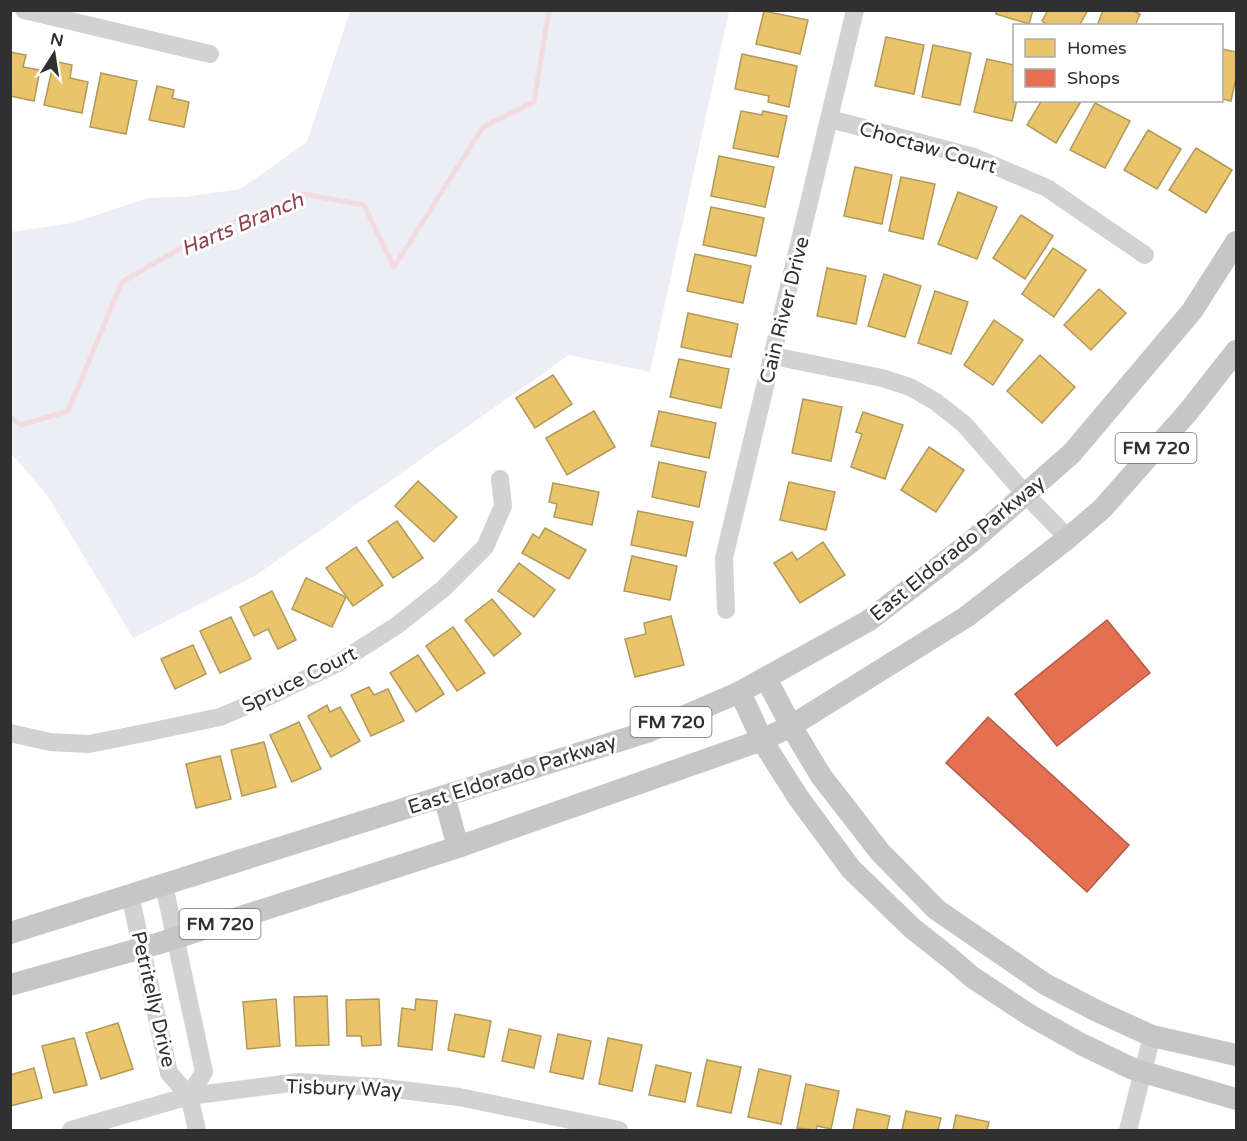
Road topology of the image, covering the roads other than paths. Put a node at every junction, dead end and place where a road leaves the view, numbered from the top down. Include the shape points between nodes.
1 (24, 10) edge
2 (855, 10) edge
3 (210, 54) dead end
4 (830, 119) junction
5 (1236, 242) edge
6 (1145, 255) dead end
7 (1236, 351) edge
8 (772, 356) junction
9 (500, 479) dead end
10 (1025, 494) junction
11 (1068, 538) junction
12 (726, 610) dead end
13 (766, 678) junction
14 (740, 693) junction
15 (791, 726) junction
16 (10, 733) edge
17 (762, 740) junction
18 (444, 796) junction
19 (458, 847) junction
20 (164, 885) junction
21 (130, 895) junction
22 (10, 933) edge
23 (175, 938) junction
24 (142, 948) junction
25 (10, 985) edge
26 (1152, 1036) junction
27 (1236, 1055) edge
28 (1143, 1072) junction
29 (189, 1096) junction
30 (1236, 1099) edge
31 (71, 1131) edge
32 (197, 1131) edge
33 (619, 1131) edge
34 (1128, 1131) edge

1 - 3 street
2 - 4 street, Cain River Drive
4 - 6 street, Choctaw Court via 974,158 1047,188
4 - 8 street, Cain River Drive
5 - 10 main road, East Eldorado Parkway via 1184,320 1072,453
7 - 11 main road, FM 720 via 1102,509
8 - 10 street via 910,387 964,424
8 - 12 street, Cain River Drive via 724,558
9 - 16 street, Spruce Court via 503,506 484,547 443,589 396,626 338,663 220,717 144,734 89,744 50,742
10 - 11 street
10 - 13 main road, East Eldorado Parkway via 971,542 868,621
11 - 15 main road, FM 720 via 966,617
13 - 14 main road, East Eldorado Parkway
13 - 15 main road
14 - 17 main road
14 - 18 main road, East Eldorado Parkway / FM 720 via 650,731
15 - 17 main road, FM 720
15 - 26 main road via 821,776 880,852 937,910 1045,984
17 - 19 main road, FM 720
17 - 28 main road via 851,869 912,928 972,977 1031,1016
18 - 19 main road
18 - 20 main road, East Eldorado Parkway / FM 720
19 - 23 main road, FM 720
20 - 21 main road, East Eldorado Parkway / FM 720
20 - 23 street, Petritelly Drive
21 - 22 main road, East Eldorado Parkway / FM 720
21 - 24 street, Petritelly Drive
23 - 24 main road, FM 720
23 - 29 street, Petritelly Drive via 204,1072
24 - 25 main road, FM 720
24 - 29 street, Petritelly Drive via 169,1073
26 - 27 main road
26 - 28 street
28 - 30 main road
28 - 34 street
29 - 31 street, Tisbury Way
29 - 32 street, Petritelly Drive
29 - 33 street, Tisbury Way via 299,1082 377,1086 491,1102

